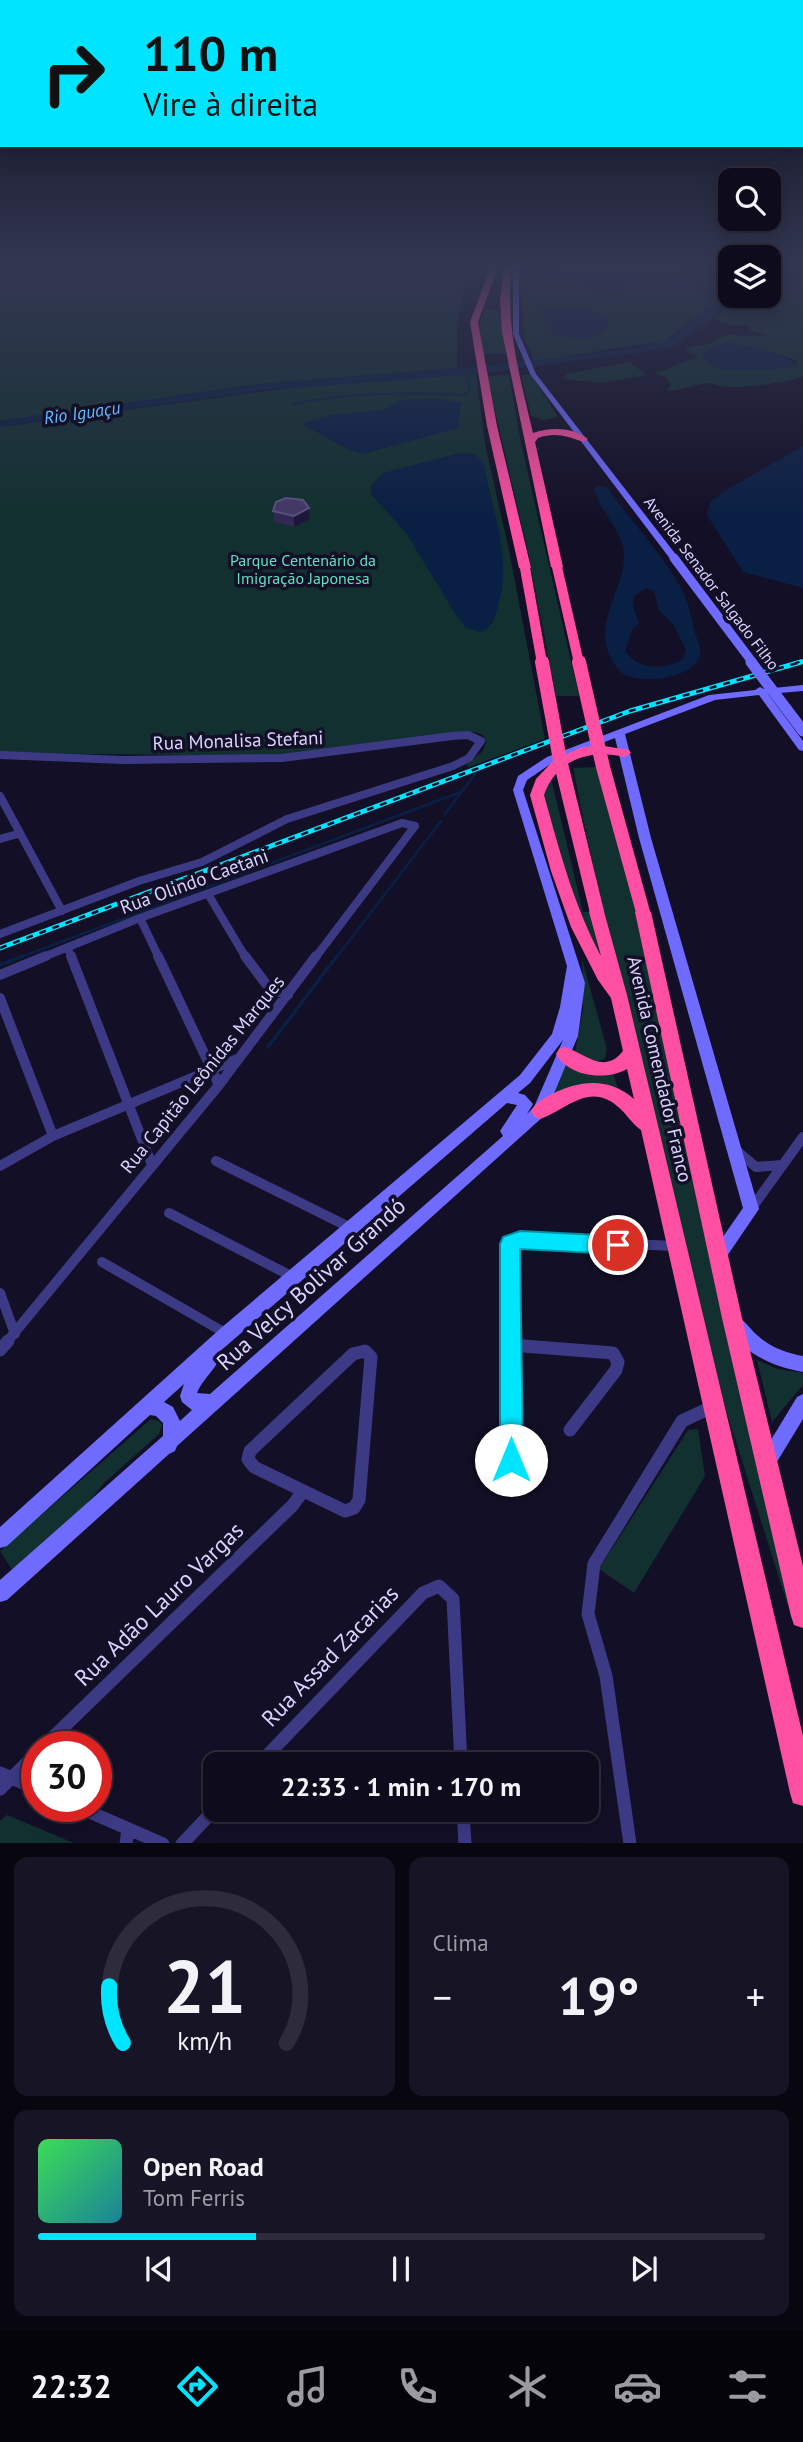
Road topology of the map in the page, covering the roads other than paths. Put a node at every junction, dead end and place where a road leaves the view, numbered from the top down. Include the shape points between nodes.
1 (477, 350) edge
2 (511, 350) edge
3 (522, 350) edge
4 (559, 407) junction
5 (524, 419) junction
6 (573, 427) junction
7 (529, 444) junction
8 (596, 454) joint
9 (760, 690) junction
10 (803, 691) edge
11 (803, 731) edge
12 (619, 732) junction
13 (606, 737) junction
14 (803, 748) edge
15 (623, 749) junction
16 (0, 755) edge
17 (0, 796) edge
18 (402, 823) joint
19 (18, 834) junction
20 (0, 839) edge
21 (208, 894) junction
22 (62, 911) junction
23 (140, 918) junction
24 (0, 934) edge
25 (68, 948) junction
26 (573, 967) junction
27 (0, 975) edge
28 (288, 995) junction
29 (619, 995) junction
30 (0, 998) edge
31 (632, 1053) junction
32 (565, 1054) junction
33 (240, 1058) junction
34 (212, 1070) junction
35 (219, 1084) junction
36 (505, 1097) junction
37 (129, 1105) junction
38 (540, 1111) junction
39 (650, 1132) junction
40 (53, 1136) junction
41 (803, 1137) edge
42 (734, 1147) junction
43 (482, 1160) junction
44 (216, 1161) dead end
45 (783, 1164) junction
46 (152, 1165) junction
47 (0, 1166) edge
48 (751, 1209) junction
49 (169, 1213) dead end
50 (351, 1228) junction
51 (676, 1246) junction
52 (719, 1254) junction
53 (102, 1262) dead end
54 (293, 1277) junction
55 (0, 1293) edge
56 (732, 1318) junction
57 (15, 1334) junction
58 (227, 1334) junction
59 (511, 1345) junction
60 (0, 1350) edge
61 (803, 1364) edge
62 (803, 1403) edge
63 (214, 1404) junction
64 (146, 1406) junction
65 (714, 1406) junction
66 (569, 1430) dead end
67 (169, 1445) junction
68 (765, 1464) junction
69 (512, 1483) dead end
70 (303, 1491) junction
71 (1, 1536) edge
72 (0, 1593) edge
73 (803, 1616) edge
74 (59, 1731) edge
75 (271, 1752) edge
76 (460, 1752) edge
77 (21, 1766) edge
78 (4, 1780) edge
79 (21, 1785) edge
80 (803, 1793) edge
81 (103, 1822) edge
82 (203, 1822) edge
83 (464, 1822) edge
84 (127, 1836) edge
85 (163, 1843) edge
86 (183, 1843) edge
87 (465, 1843) edge
88 (631, 1843) edge

1 - 29 highway, Avenida Comendador Franco, bridge via 525,568 560,760
2 - 5 highway, Avenida Comendador Franco
3 - 4 main road, Avenida Senador Salgado Filho via 533,374
4 - 6 street, Avenida Senador Salgado Filho
4 - 6 main road, Avenida Senador Salgado Filho via 571,415
5 - 6 highway
5 - 7 highway, Avenida Comendador Franco
6 - 7 highway via 570,433 534,436
6 - 8 street, Avenida Senador Salgado Filho
7 - 52 highway, Avenida Comendador Franco, bridge via 603,767 643,912
8 - 11 main road, Avenida Senador Salgado Filho, bridge
9 - 10 main road, Rua Velcy Bolivar Grandó
9 - 12 main road, Rua Velcy Bolivar Grandó via 713,697
9 - 14 main road
12 - 13 main road, Rua Velcy Bolivar Grandó
12 - 15 main road
13 - 15 main road
13 - 26 street, Rua Velcy Bolivar Grandó via 543,763 522,778 518,790
15 - 29 highway via 593,748 550,768 539,780 537,795 584,940 604,979
15 - 42 main road
16 - 22 street, Rua Monalisa Stefani via 123,760 282,758 452,736 481,741 469,758 287,819 202,862
17 - 19 street
18 - 21 street, Rua Olindo Caetani
18 - 28 street, Rua Capitão Leônidas Marques via 412,823 415,829
19 - 20 street
19 - 22 street
21 - 23 street, Rua Olindo Caetani
21 - 28 street via 257,976 269,988
22 - 24 street
23 - 25 street, Rua Olindo Caetani
23 - 34 street
25 - 27 street, Rua Olindo Caetani
25 - 37 street
26 - 32 main road, Rua Velcy Bolivar Grandó via 579,983
26 - 36 main road, Rua Velcy Bolivar Grandó via 558,1036 544,1058
28 - 33 street, Rua Capitão Leônidas Marques
29 - 31 highway, Avenida Comendador Franco
30 - 40 street
31 - 32 highway via 627,1061 605,1070 582,1066
31 - 39 highway, Avenida Comendador Franco
32 - 38 main road, Rua Velcy Bolivar Grandó
33 - 34 street
33 - 35 street, Rua Capitão Leônidas Marques
34 - 35 street
34 - 37 street
35 - 46 street, Rua Capitão Leônidas Marques
36 - 43 main road via 520,1099 526,1107
36 - 50 main road, Rua Velcy Bolivar Grandó
37 - 40 street
37 - 46 street
38 - 39 highway via 576,1089 599,1089 628,1103
38 - 43 street, Rua Velcy Bolivar Grandó
39 - 51 highway, Avenida Comendador Franco
40 - 47 street
41 - 45 street
42 - 45 street via 753,1166 773,1169
42 - 48 street
43 - 63 main road, Rua Velcy Bolivar Grandó
44 - 50 street
45 - 48 street
46 - 57 street, Rua Capitão Leônidas Marques
48 - 52 street
49 - 54 street
50 - 54 main road, Rua Velcy Bolivar Grandó
51 - 59 street via 520,1240 510,1244
51 - 65 highway, Avenida Comendador Franco
52 - 56 highway, Avenida Comendador Franco
53 - 58 street
54 - 58 main road, Rua Velcy Bolivar Grandó
55 - 57 street
56 - 61 main road via 758,1348
56 - 68 highway, Avenida Comendador Franco
57 - 60 street, Rua Capitão Leônidas Marques
58 - 63 main road via 188,1391 191,1401
58 - 64 main road, Rua Velcy Bolivar Grandó
59 - 66 street via 613,1353 616,1370
59 - 69 street
62 - 68 main road
63 - 67 main road, Rua Velcy Bolivar Grandó
64 - 67 main road via 161,1407 171,1416 174,1430
64 - 71 main road, Rua Velcy Bolivar Grandó
65 - 80 highway, Avenida Comendador Franco
65 - 88 street via 682,1421 594,1564 588,1614 606,1676
67 - 72 main road, Rua Velcy Bolivar Grandó
68 - 73 highway, Avenida Comendador Franco
70 - 70 street via 254,1467 248,1459 250,1451 353,1353 365,1351 371,1357 359,1500 345,1511
70 - 74 street, Rua Adão Lauro Vargas
75 - 76 street, Rua Assad Zacarias via 423,1593 439,1586 453,1600
77 - 78 street
78 - 79 street
81 - 84 street
82 - 86 street
83 - 87 street
84 - 85 street

